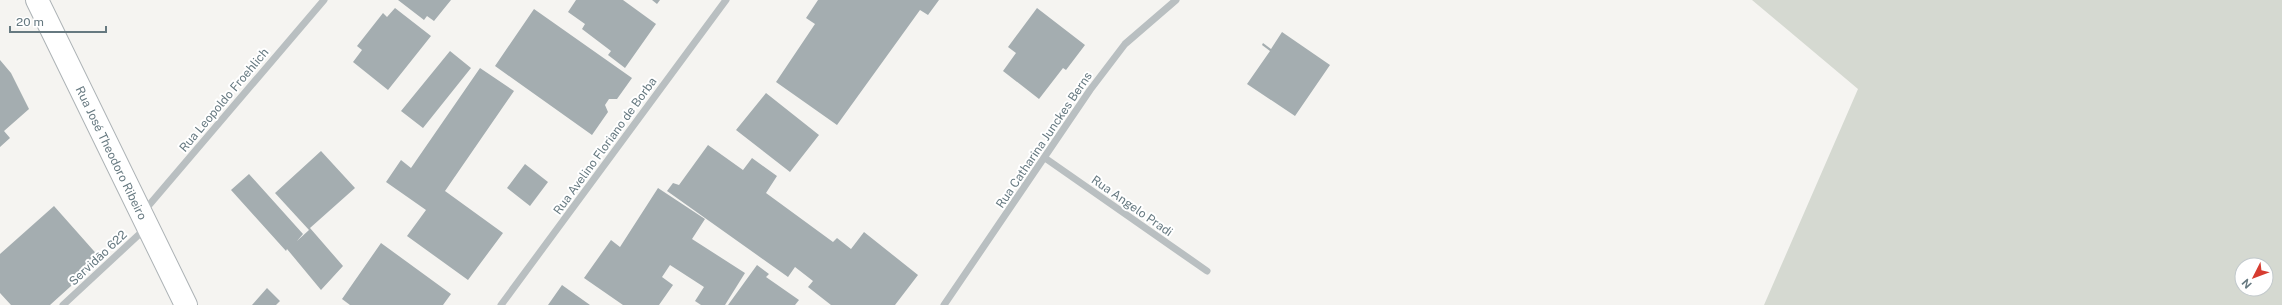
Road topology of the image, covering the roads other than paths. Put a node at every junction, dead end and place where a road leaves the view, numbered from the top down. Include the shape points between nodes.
1 (37, 0) edge
2 (324, 0) edge
3 (726, 0) edge
4 (1176, 0) edge
5 (1045, 158) junction
6 (144, 220) junction
7 (1207, 271) dead end
8 (63, 305) edge
9 (186, 305) edge
10 (501, 305) edge
11 (944, 305) edge

1 - 6 main road, Rua José Theodoro Ribeiro
2 - 6 street, Rua Leopoldo Froehlich
3 - 10 street, Rua Avelino Floriano de Borba
4 - 5 street, Rua Catharina Junckes Berns via 1125,44 1090,90
5 - 7 street, Rua Angelo Pradi
5 - 11 street, Rua Catharina Junckes Berns
6 - 8 street, Servidão 622
6 - 9 main road, Rua José Theodoro Ribeiro

